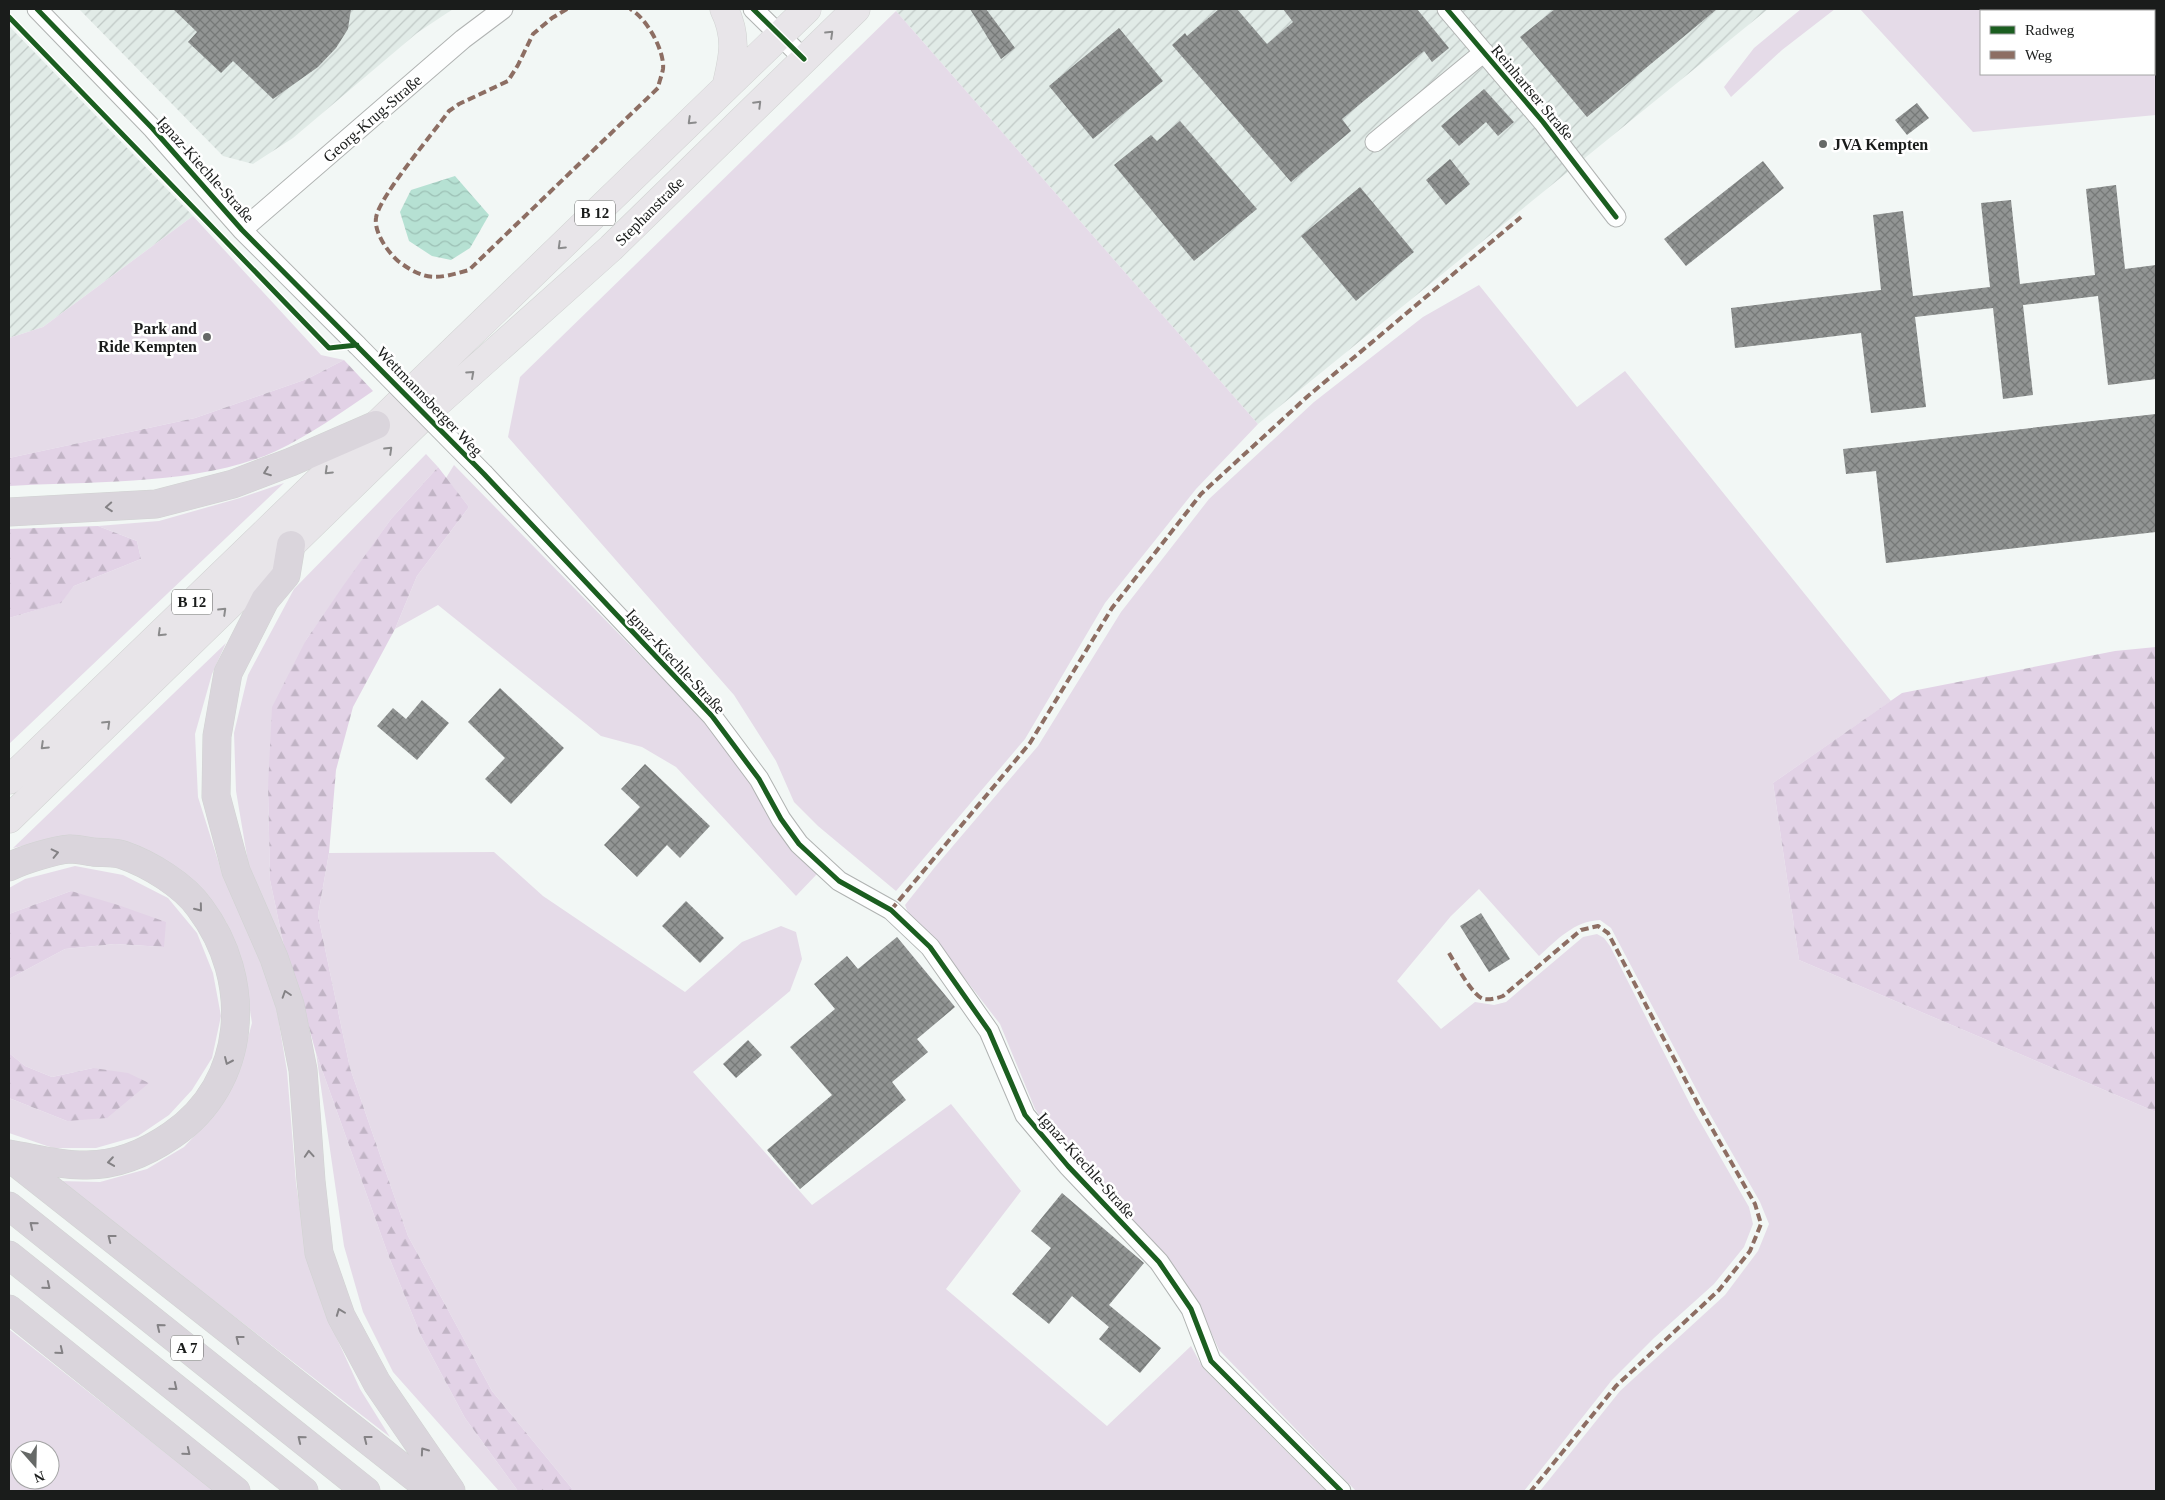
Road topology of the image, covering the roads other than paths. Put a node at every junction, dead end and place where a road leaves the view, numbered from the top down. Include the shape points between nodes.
1 (37, 9) edge
2 (503, 9) edge
3 (724, 9) edge
4 (753, 9) edge
5 (807, 9) edge
6 (856, 9) edge
7 (1447, 9) edge
8 (779, 35) junction
9 (1484, 52) junction
10 (804, 59) junction
11 (726, 87) junction
12 (1375, 142) dead end
13 (1616, 217) dead end
14 (242, 230) junction
15 (357, 345) joint
16 (376, 425) junction
17 (484, 474) joint
18 (9, 512) edge
19 (291, 545) junction
20 (9, 780) edge
21 (9, 819) edge
22 (9, 867) edge
23 (9, 1155) edge
24 (9, 1206) edge
25 (9, 1255) edge
26 (9, 1309) edge
27 (236, 1491) edge
28 (304, 1491) edge
29 (366, 1491) edge
30 (432, 1491) edge
31 (452, 1491) edge
32 (1341, 1491) edge

1 - 14 street, Ignaz-Kiechle-Straße via 153,129
2 - 14 street, Georg-Krug-Straße via 463,39
3 - 11 main road via 732,24 734,56
4 - 8 street
5 - 8 main road, B 12
10 -> 6 main road, Stephanstraße / B 12
7 - 9 street, Reinhartser Straße
8 - 10 street
8 - 11 main road, B 12
9 - 12 street, Reinhartser Straße
9 - 13 street, Reinhartser Straße
19 -> 10 main road, Stephanstraße / B 12 via 434,406 611,248
11 -> 16 main road, B 12
14 - 15 street, Ignaz-Kiechle-Straße
15 - 17 street, Wettmannsberger Weg, bridge
16 -> 18 highway via 233,484 156,504
16 -> 20 main road, B 12
17 - 32 street, Ignaz-Kiechle-Straße via 712,716 759,779 799,844 839,880 891,910 930,947 989,1031 1025,1115 1068,1166 1159,1262 1191,1309 1210,1361
21 -> 19 main road, B 12
31 -> 19 highway via 377,1383 341,1316 319,1253 303,1070 290,1005 274,958 236,871 216,796 217,736 228,673 266,600 286,576
22 -> 23 highway via 70,850 122,855 165,876 199,906 218,935 232,978 236,1011 232,1050 215,1091 190,1123 153,1148 119,1162 87,1165
30 -> 23 highway
29 -> 24 highway, A 7
25 -> 28 highway, A 7
26 -> 27 highway

